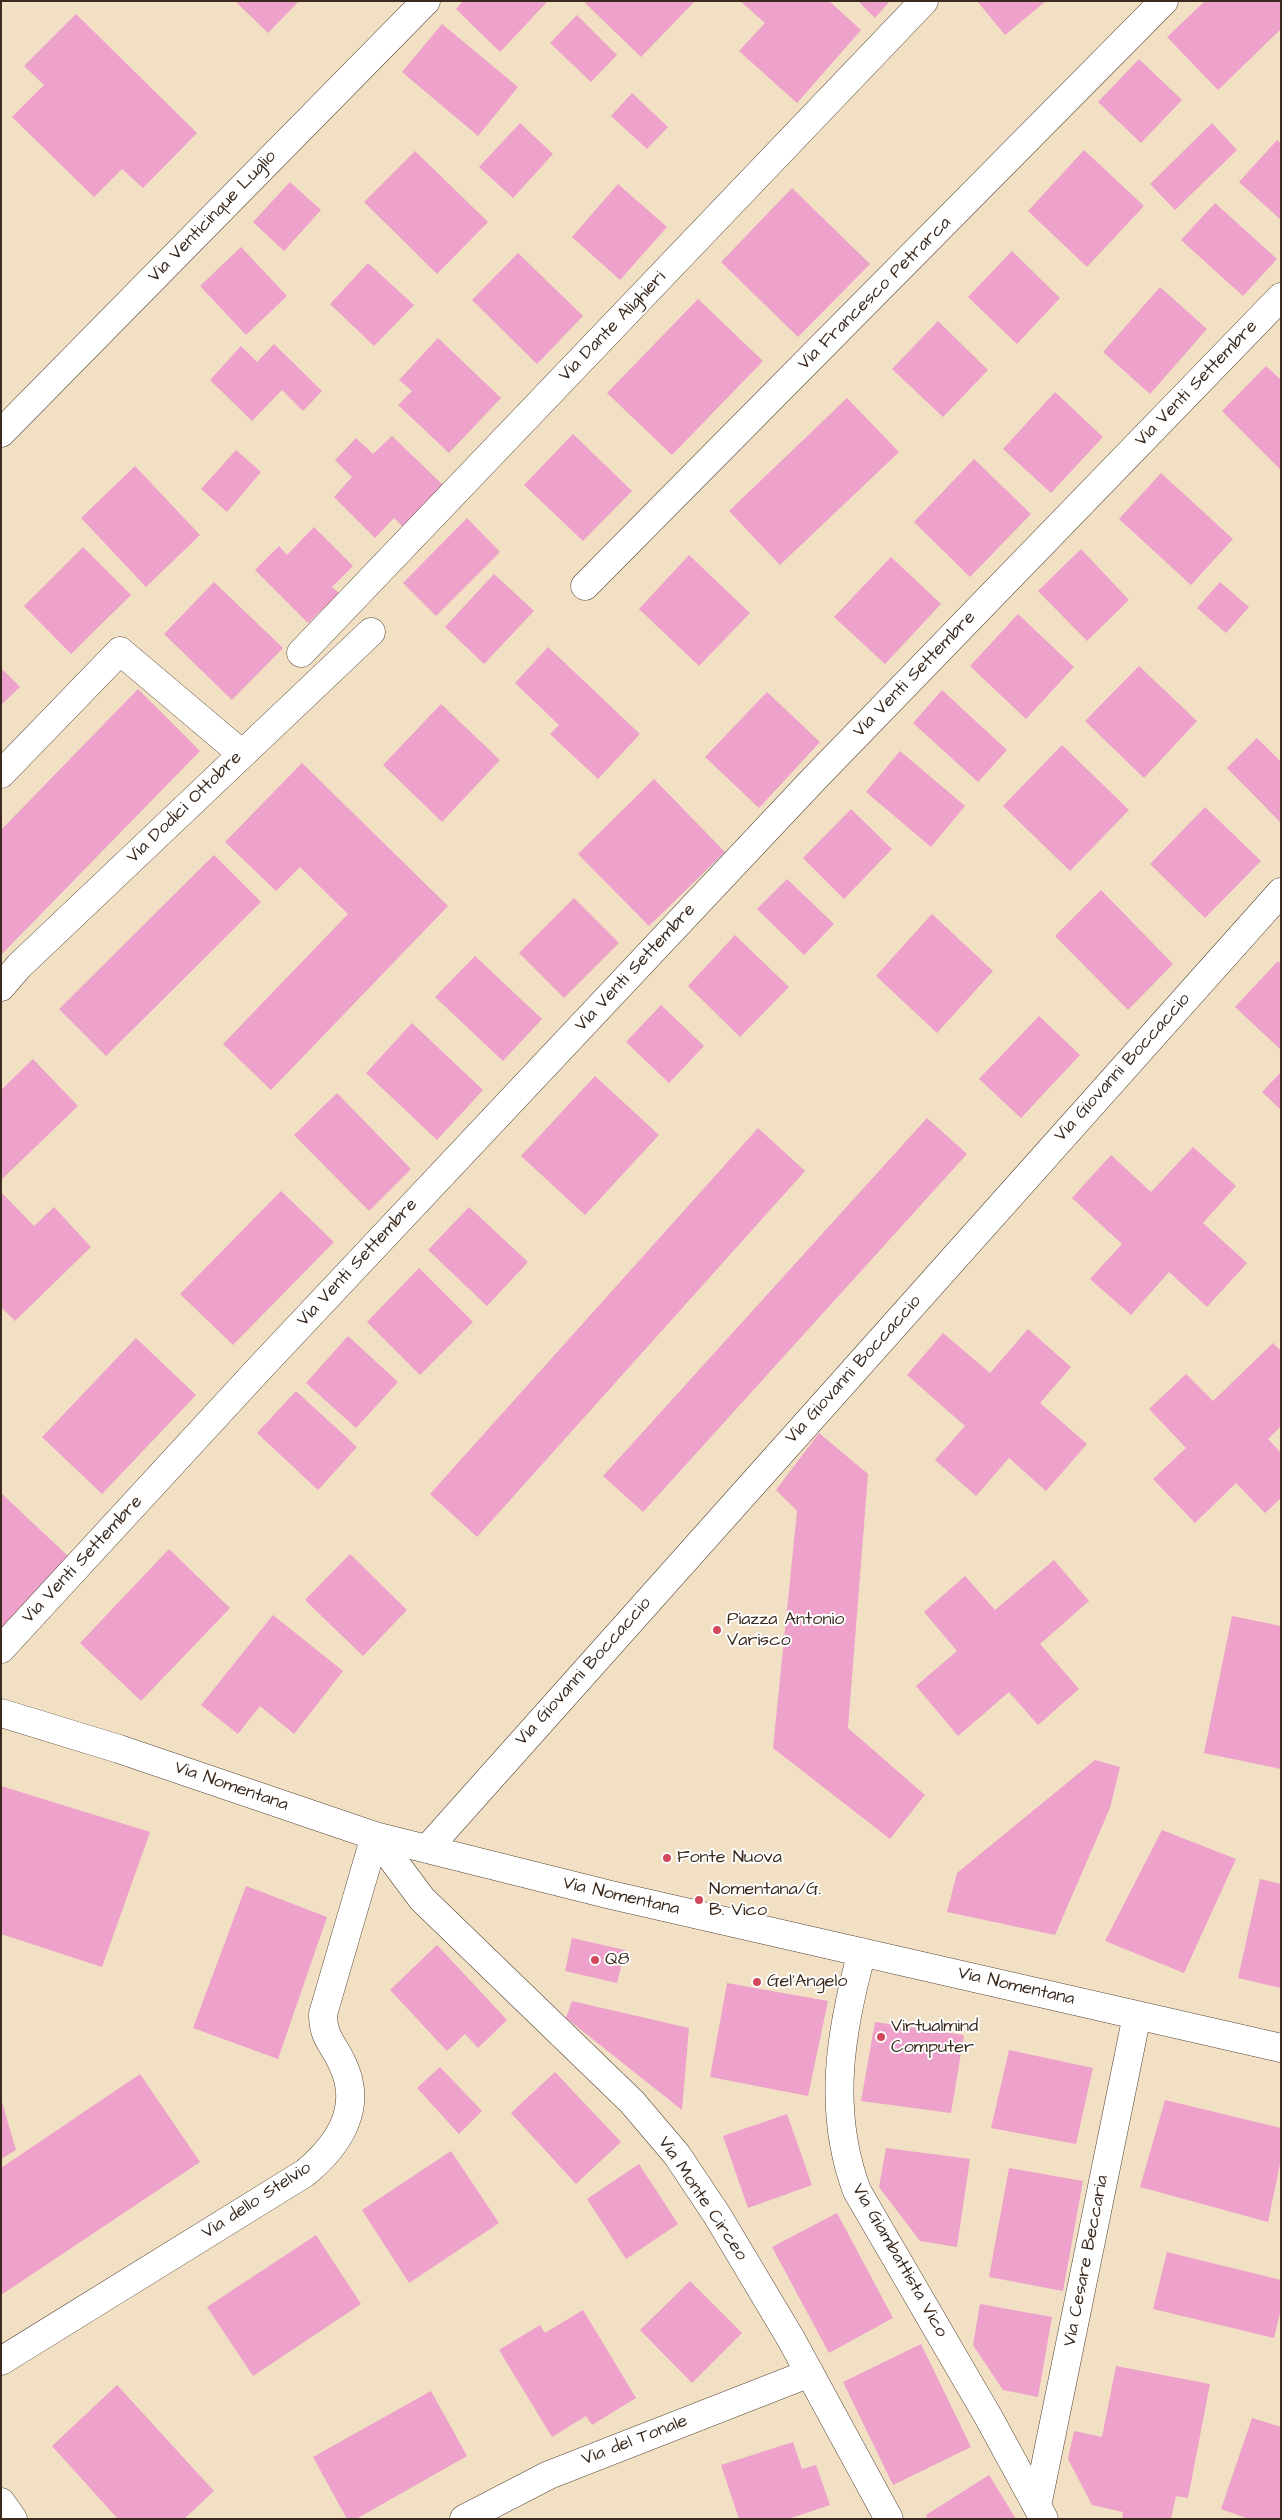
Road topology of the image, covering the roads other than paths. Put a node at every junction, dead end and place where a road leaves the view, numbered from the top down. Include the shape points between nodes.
1 (426, 1) edge
2 (924, 1) edge
3 (1164, 1) edge
4 (1281, 297) edge
5 (1, 433) edge
6 (585, 586) dead end
7 (371, 632) dead end
8 (301, 653) dead end
9 (242, 754) junction
10 (1, 774) edge
11 (1281, 892) edge
12 (1, 987) edge
13 (1, 1649) edge
14 (1, 1713) edge
15 (375, 1836) junction
16 (427, 1849) junction
17 (862, 1952) junction
18 (1137, 2015) junction
19 (1281, 2048) edge
20 (1, 2361) edge
21 (810, 2373) junction
22 (1, 2502) edge
23 (1040, 2513) edge
24 (13, 2519) edge
25 (464, 2519) edge
26 (889, 2519) edge

1 - 5 street, Via Venticinque Luglio
2 - 8 street, Via Dante Alighieri
3 - 6 street, Via Francesco Petrarca
4 - 13 street, Via Venti Settembre via 806,787 258,1370
7 - 9 street, Via Dodici Ottobre
9 - 10 street via 120,652
9 - 12 street, Via Dodici Ottobre via 19,966
11 - 16 street, Via Giovanni Boccaccio
14 - 15 street, Via Nomentana via 119,1749
15 - 16 street, Via Nomentana
15 - 20 street, Via dello Stelvio via 324,2009 325,2034 347,2073 350,2088 348,2116 338,2140 305,2173
15 - 21 street, Via Monte Circeo via 422,1899 632,2102 677,2155 717,2215
16 - 17 street, Via Nomentana
17 - 18 street, Via Nomentana
17 - 23 street, Via Giambattista Vico via 848,2007 840,2075 839,2116 847,2164 857,2191 989,2418
18 - 19 street, Via Nomentana
18 - 23 street, Via Cesare Beccaria
21 - 25 street, Via del Tonale via 549,2475
21 - 26 street, Via Monte Circeo
22 - 24 street

